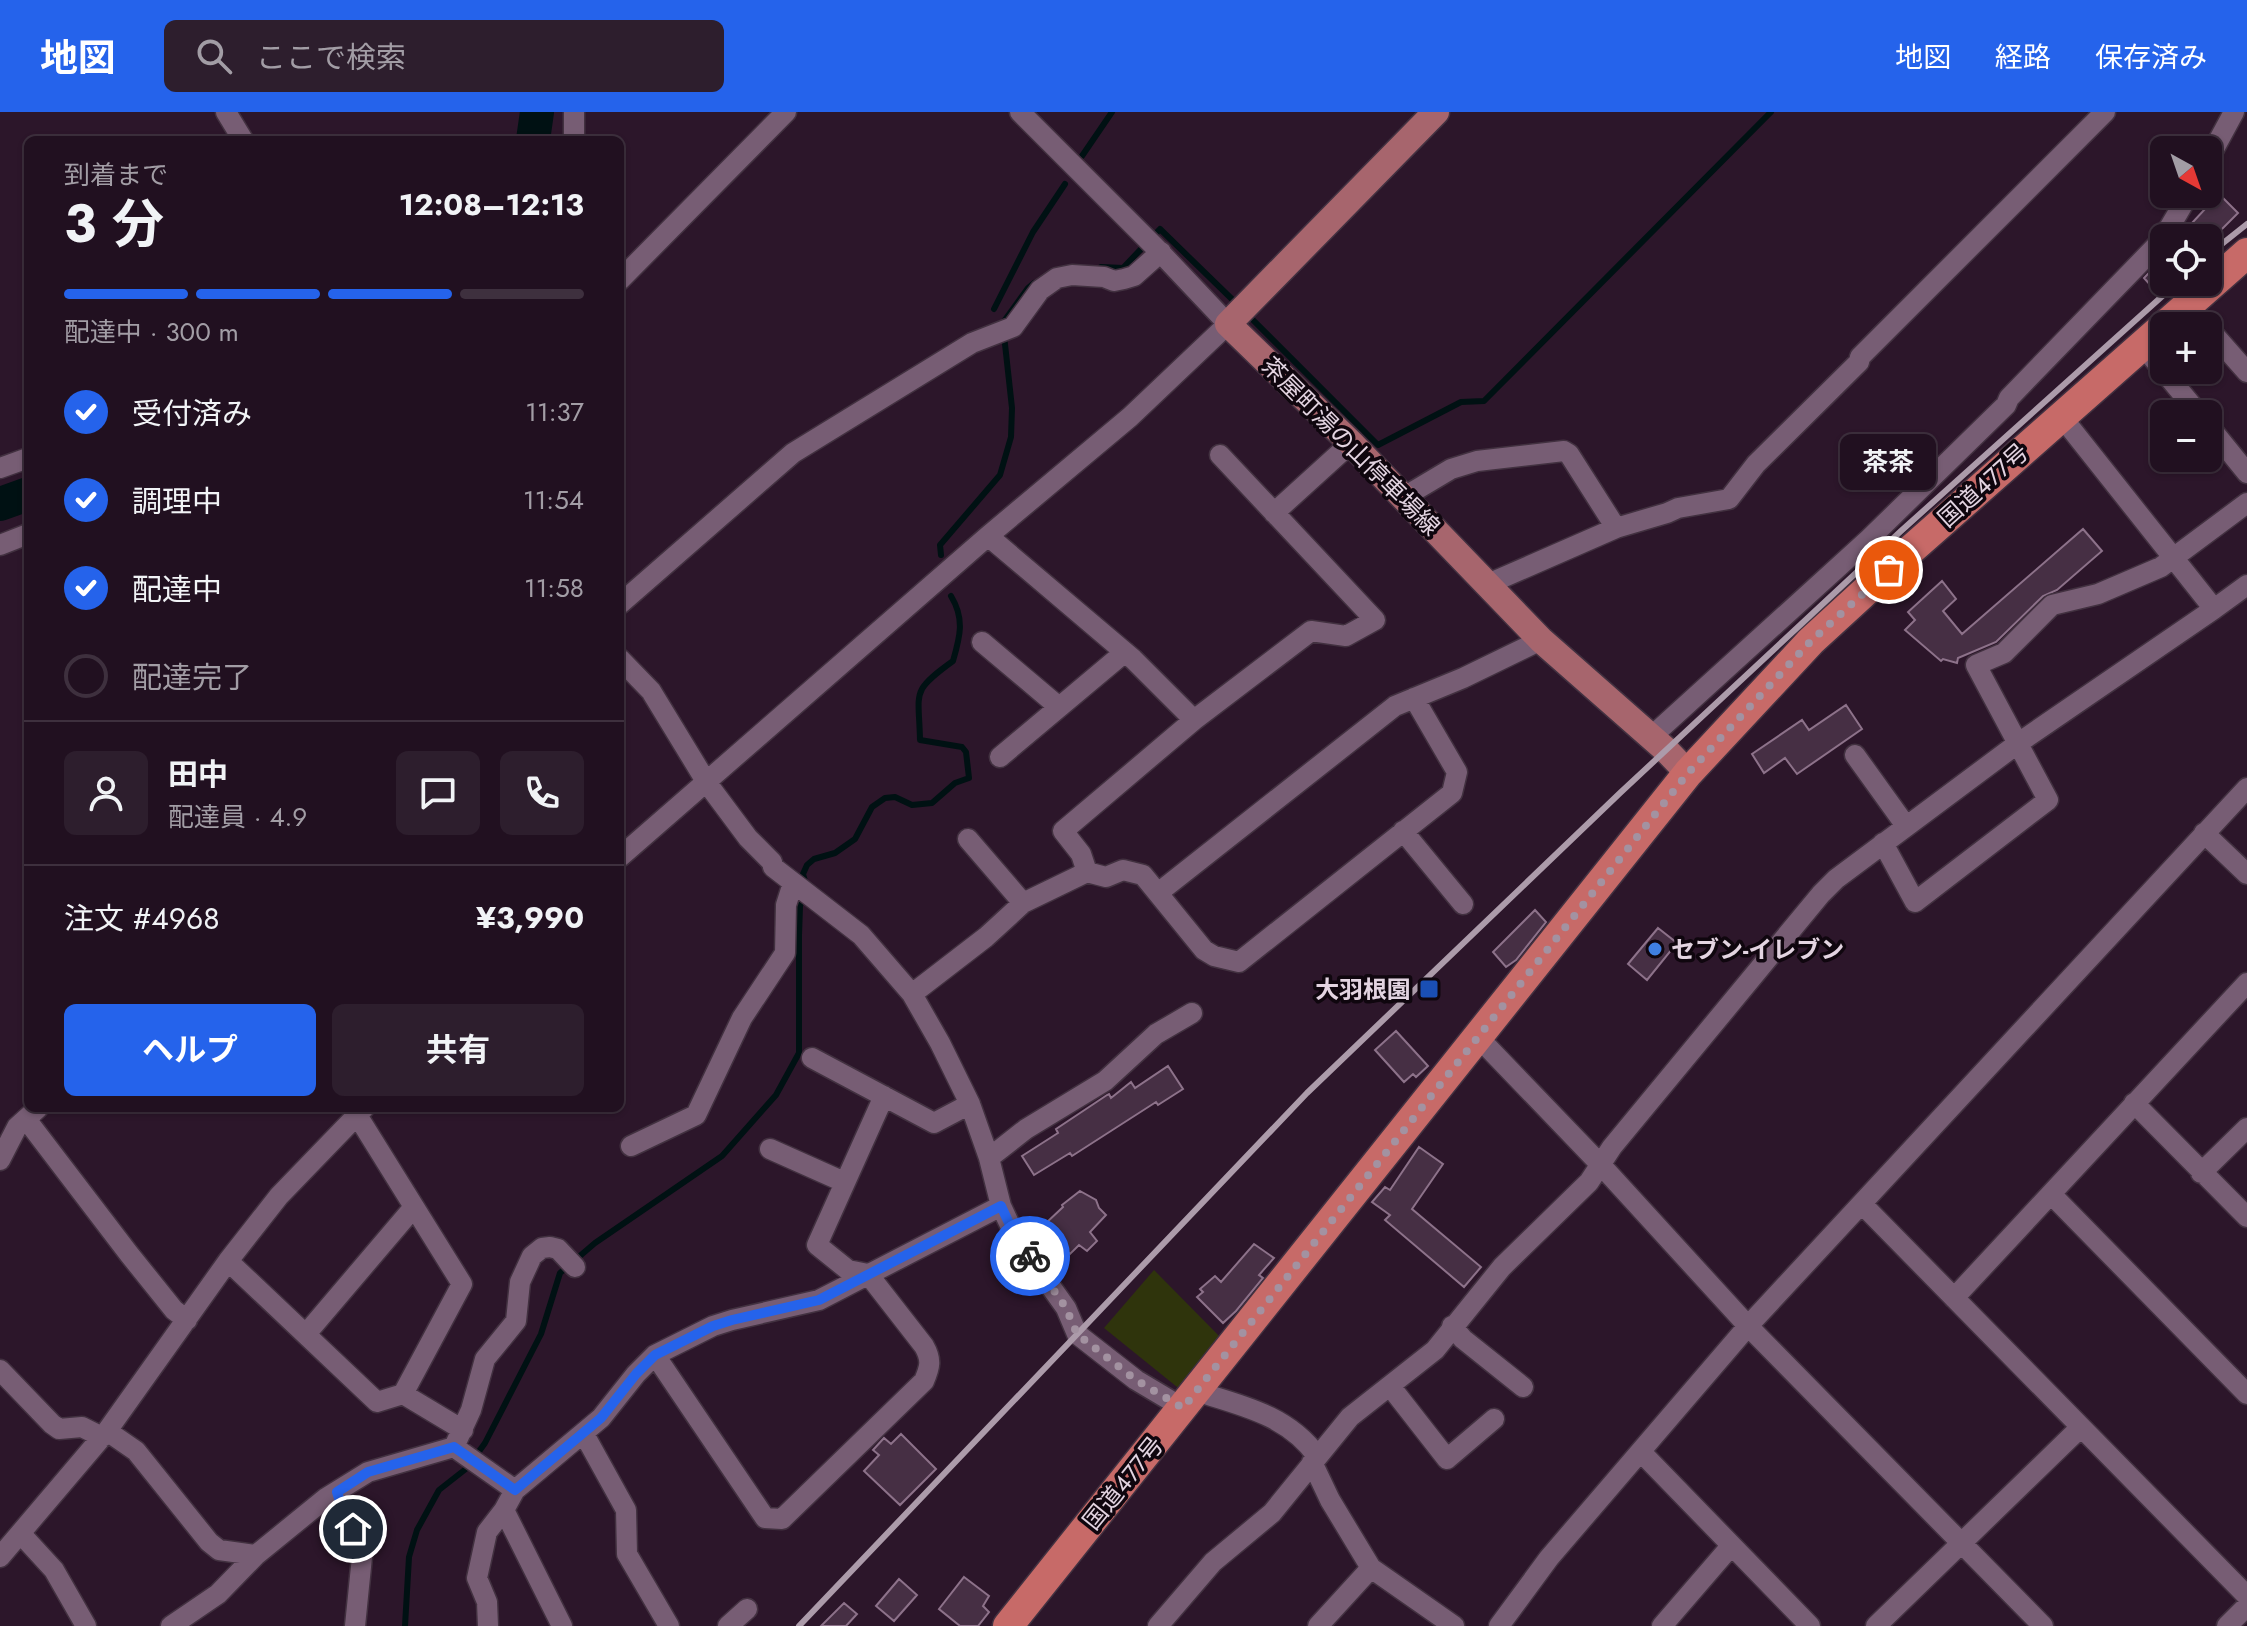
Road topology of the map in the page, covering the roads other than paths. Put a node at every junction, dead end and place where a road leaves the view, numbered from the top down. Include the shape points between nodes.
1 (226, 112) edge
2 (574, 112) edge
3 (786, 112) edge
4 (1020, 112) edge
5 (1436, 112) edge
6 (2105, 112) edge
7 (2234, 112) edge
8 (241, 136) edge
9 (574, 136) edge
10 (2221, 136) edge
11 (2181, 208) edge
12 (1160, 251) junction
13 (2247, 253) edge
14 (624, 276) edge
15 (2206, 312) edge
16 (1238, 315) junction
17 (2150, 341) edge
18 (2222, 343) edge
19 (2142, 345) junction
20 (2247, 372) edge
21 (2187, 400) edge
22 (2061, 416) junction
23 (2222, 442) edge
24 (1351, 443) junction
25 (1220, 455) dead end
26 (24, 459) edge
27 (0, 468) edge
28 (2247, 473) edge
29 (1404, 497) junction
30 (2247, 503) edge
31 (1274, 513) junction
32 (1616, 528) junction
33 (24, 536) edge
34 (988, 536) junction
35 (0, 545) edge
36 (2176, 558) junction
37 (1488, 584) junction
38 (2247, 585) edge
39 (624, 601) edge
40 (2214, 609) junction
41 (1541, 640) junction
42 (982, 642) dead end
43 (1125, 652) junction
44 (624, 663) edge
45 (1414, 698) junction
46 (1059, 707) junction
47 (1194, 720) junction
48 (1651, 737) junction
49 (2017, 744) junction
50 (1855, 755) dead end
51 (1000, 757) dead end
52 (1688, 773) junction
53 (707, 783) junction
54 (2247, 788) edge
55 (1906, 826) junction
56 (1403, 831) junction
57 (2204, 833) junction
58 (968, 839) dead end
59 (1883, 843) junction
60 (624, 854) edge
61 (1087, 872) junction
62 (2247, 874) edge
63 (795, 885) junction
64 (1158, 893) junction
65 (1023, 903) junction
66 (1463, 904) dead end
67 (2247, 983) edge
68 (912, 994) junction
69 (1192, 1013) dead end
70 (1477, 1036) junction
71 (812, 1058) dead end
72 (884, 1096) junction
73 (2134, 1103) junction
74 (970, 1104) junction
75 (359, 1112) edge
76 (361, 1112) edge
77 (32, 1113) edge
78 (2247, 1128) edge
79 (631, 1146) dead end
80 (770, 1149) dead end
81 (989, 1158) junction
82 (0, 1160) edge
83 (1600, 1164) junction
84 (2201, 1173) junction
85 (844, 1182) junction
86 (2051, 1194) junction
87 (1862, 1204) junction
88 (1001, 1206) junction
89 (414, 1207) junction
90 (2245, 1211) edge
91 (228, 1261) junction
92 (570, 1261) dead end
93 (868, 1274) junction
94 (1954, 1298) junction
95 (187, 1320) junction
96 (1452, 1326) junction
97 (1748, 1326) junction
98 (306, 1334) junction
99 (655, 1355) junction
100 (4, 1382) edge
101 (1390, 1386) junction
102 (1523, 1387) dead end
103 (403, 1394) junction
104 (2247, 1394) edge
105 (1189, 1399) junction
106 (1494, 1419) dead end
107 (2081, 1427) junction
108 (104, 1434) junction
109 (584, 1434) junction
110 (459, 1444) junction
111 (1641, 1452) junction
112 (1315, 1459) junction
113 (515, 1490) junction
114 (337, 1492) junction
115 (504, 1510) junction
116 (21, 1534) junction
117 (1961, 1543) junction
118 (1731, 1546) junction
119 (256, 1555) junction
120 (0, 1557) edge
121 (1371, 1568) junction
122 (2247, 1596) edge
123 (2247, 1606) edge
124 (747, 1609) dead end
125 (1162, 1625) edge
126 (86, 1626) edge
127 (171, 1626) edge
128 (355, 1626) edge
129 (488, 1626) edge
130 (562, 1626) edge
131 (669, 1626) edge
132 (728, 1626) edge
133 (1008, 1626) edge
134 (1318, 1626) edge
135 (1454, 1626) edge
136 (1499, 1626) edge
137 (1662, 1626) edge
138 (1810, 1626) edge
139 (1876, 1626) edge
140 (2043, 1626) edge
141 (2227, 1626) edge

1 - 8 street
2 - 9 street
3 - 14 street
4 - 12 street
5 - 16 main road
6 - 32 street via 1756,464 1729,499
7 - 10 street
11 - 48 street via 2162,240 2006,405 1869,539
12 - 16 street
12 - 39 street via 1124,279 1057,278 1040,290 1013,327 972,343 793,453
13 - 15 highway, 国道477号
16 - 24 main road, 茶屋町湯の山停車場線
16 - 34 street via 1130,417
17 - 19 highway, 国道477号
18 - 20 street
19 - 21 street
19 - 22 highway, 国道477号
22 - 36 street
22 - 52 highway, 国道477号 via 1811,641
23 - 28 street
24 - 29 main road, 茶屋町湯の山停車場線
24 - 31 street
25 - 31 street
26 - 27 street
29 - 32 street via 1451,469 1477,461 1564,451
29 - 37 main road, 茶屋町湯の山停車場線
30 - 36 street
31 - 47 street via 1375,620 1346,636 1311,631
32 - 37 street
33 - 35 street
34 - 43 street
34 - 53 street
36 - 40 street
36 - 49 street via 2098,594 2052,605 2004,653 1976,665
37 - 41 main road, 茶屋町湯の山停車場線
38 - 40 street
40 - 49 street
41 - 45 street
41 - 48 main road, 茶屋町湯の山停車場線
42 - 46 street
43 - 46 street
43 - 47 street
44 - 53 street via 651,691
45 - 56 street via 1457,772 1452,793
45 - 64 street via 1395,706
46 - 51 street
47 - 61 street via 1063,831
48 - 52 main road, 茶屋町湯の山停車場線
49 - 55 street
49 - 59 street via 2048,800 1915,902
50 - 55 street
52 - 70 highway, 国道477号
53 - 60 street
53 - 63 street via 773,867
54 - 57 street
55 - 59 street
56 - 64 street via 1239,962 1204,950
56 - 66 street
57 - 62 street
57 - 87 street
58 - 65 street
59 - 83 street via 1821,894
61 - 64 street via 1143,875
61 - 65 street
63 - 68 street via 861,935
63 - 79 street via 786,905 785,953 742,1018 696,1115
65 - 68 street
67 - 73 street
68 - 74 street
69 - 81 street via 1156,1034 1105,1081
70 - 83 street
70 - 105 highway, 国道477号
71 - 72 street
72 - 74 street via 934,1123
72 - 85 street
73 - 84 street
73 - 86 street
74 - 81 street
75 - 91 street via 279,1196
76 - 89 street
77 - 82 street via 17,1127
77 - 95 street via 129,1254
78 - 84 street
80 - 85 street
81 - 88 street
83 - 96 street via 1589,1182 1529,1237
83 - 97 street
84 - 90 street
85 - 93 street via 817,1245 848,1270
86 - 94 street
86 - 104 street
87 - 94 street
87 - 97 street
88 - 93 street
88 - 105 street via 1077,1334 1136,1380
89 - 98 street
89 - 103 street via 462,1284
91 - 95 street
91 - 98 street
92 - 110 street via 550,1247 532,1256 520,1282 516,1321 485,1359
93 - 99 street via 819,1300 713,1326
93 - 99 street via 924,1346 930,1366 908,1398 782,1519 765,1518
94 - 107 street
95 - 108 street
96 - 101 street via 1435,1350
96 - 102 street
97 - 111 street
97 - 117 street
98 - 103 street via 377,1402
99 - 109 street
100 - 108 street via 59,1429 82,1427
101 - 106 street via 1447,1459
101 - 112 street via 1350,1417
103 - 110 street
105 - 112 street via 1246,1407 1293,1428
105 - 133 highway, 国道477号
107 - 117 street
107 - 122 street
108 - 116 street
108 - 119 street via 136,1451 219,1550
109 - 113 street
109 - 131 street via 626,1510 627,1554
110 - 113 street
110 - 114 street via 368,1472
111 - 118 street
111 - 136 street via 1549,1558
112 - 121 street via 1330,1500
112 - 125 street via 1272,1513 1213,1562
113 - 115 street
114 - 119 street
114 - 128 street via 363,1547
115 - 129 street via 487,1532 477,1578 487,1602
115 - 130 street
116 - 120 street
116 - 126 street via 54,1570
117 - 139 street
117 - 140 street
118 - 137 street
118 - 138 street
119 - 127 street via 218,1594
121 - 134 street
121 - 135 street
123 - 141 street
124 - 132 street

